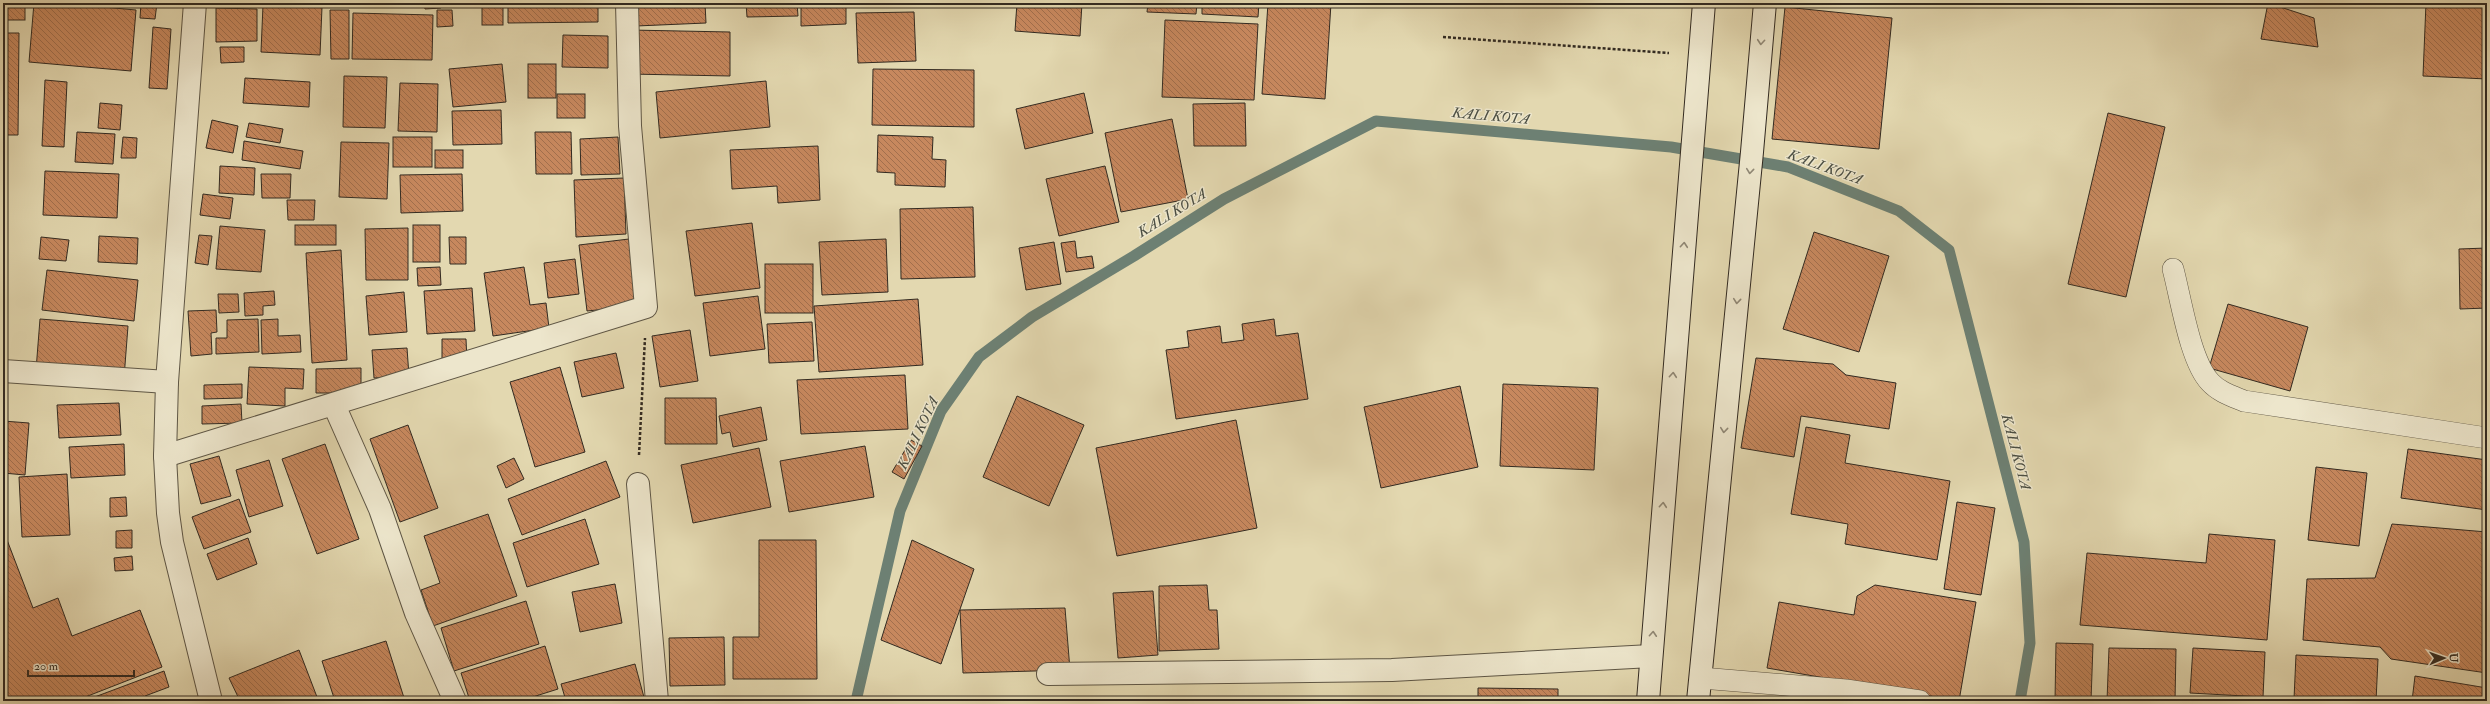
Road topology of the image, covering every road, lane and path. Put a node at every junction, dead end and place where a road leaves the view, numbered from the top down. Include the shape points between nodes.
1 (195, 3) edge
2 (627, 3) edge
3 (1704, 3) edge
4 (1765, 3) edge
5 (1443, 37) dead end
6 (1699, 55) junction
7 (2173, 269) dead end
8 (646, 308) junction
9 (3, 371) edge
10 (167, 382) junction
11 (334, 405) junction
12 (2487, 438) edge
13 (166, 456) junction
14 (638, 484) joint
15 (1651, 656) junction
16 (1048, 674) dead end
17 (1701, 678) junction
18 (211, 701) edge
19 (455, 701) edge
20 (657, 701) edge
21 (1648, 701) edge
22 (1698, 701) edge
23 (1920, 701) edge

1 - 10 street
2 - 8 street via 630,126
3 - 6 street
4 -> 17 street
5 - 6 path
15 -> 6 street
7 - 12 lane via 2197,363 2210,382 2226,394 2244,401
8 - 11 street
8 - 14 path
9 - 10 street
10 - 13 street
11 - 13 street
11 - 19 street via 380,508 416,613
13 - 18 street via 172,542
14 - 20 street
15 - 16 street via 1392,670
15 - 21 street
17 - 22 street
17 - 23 lane via 1846,690

